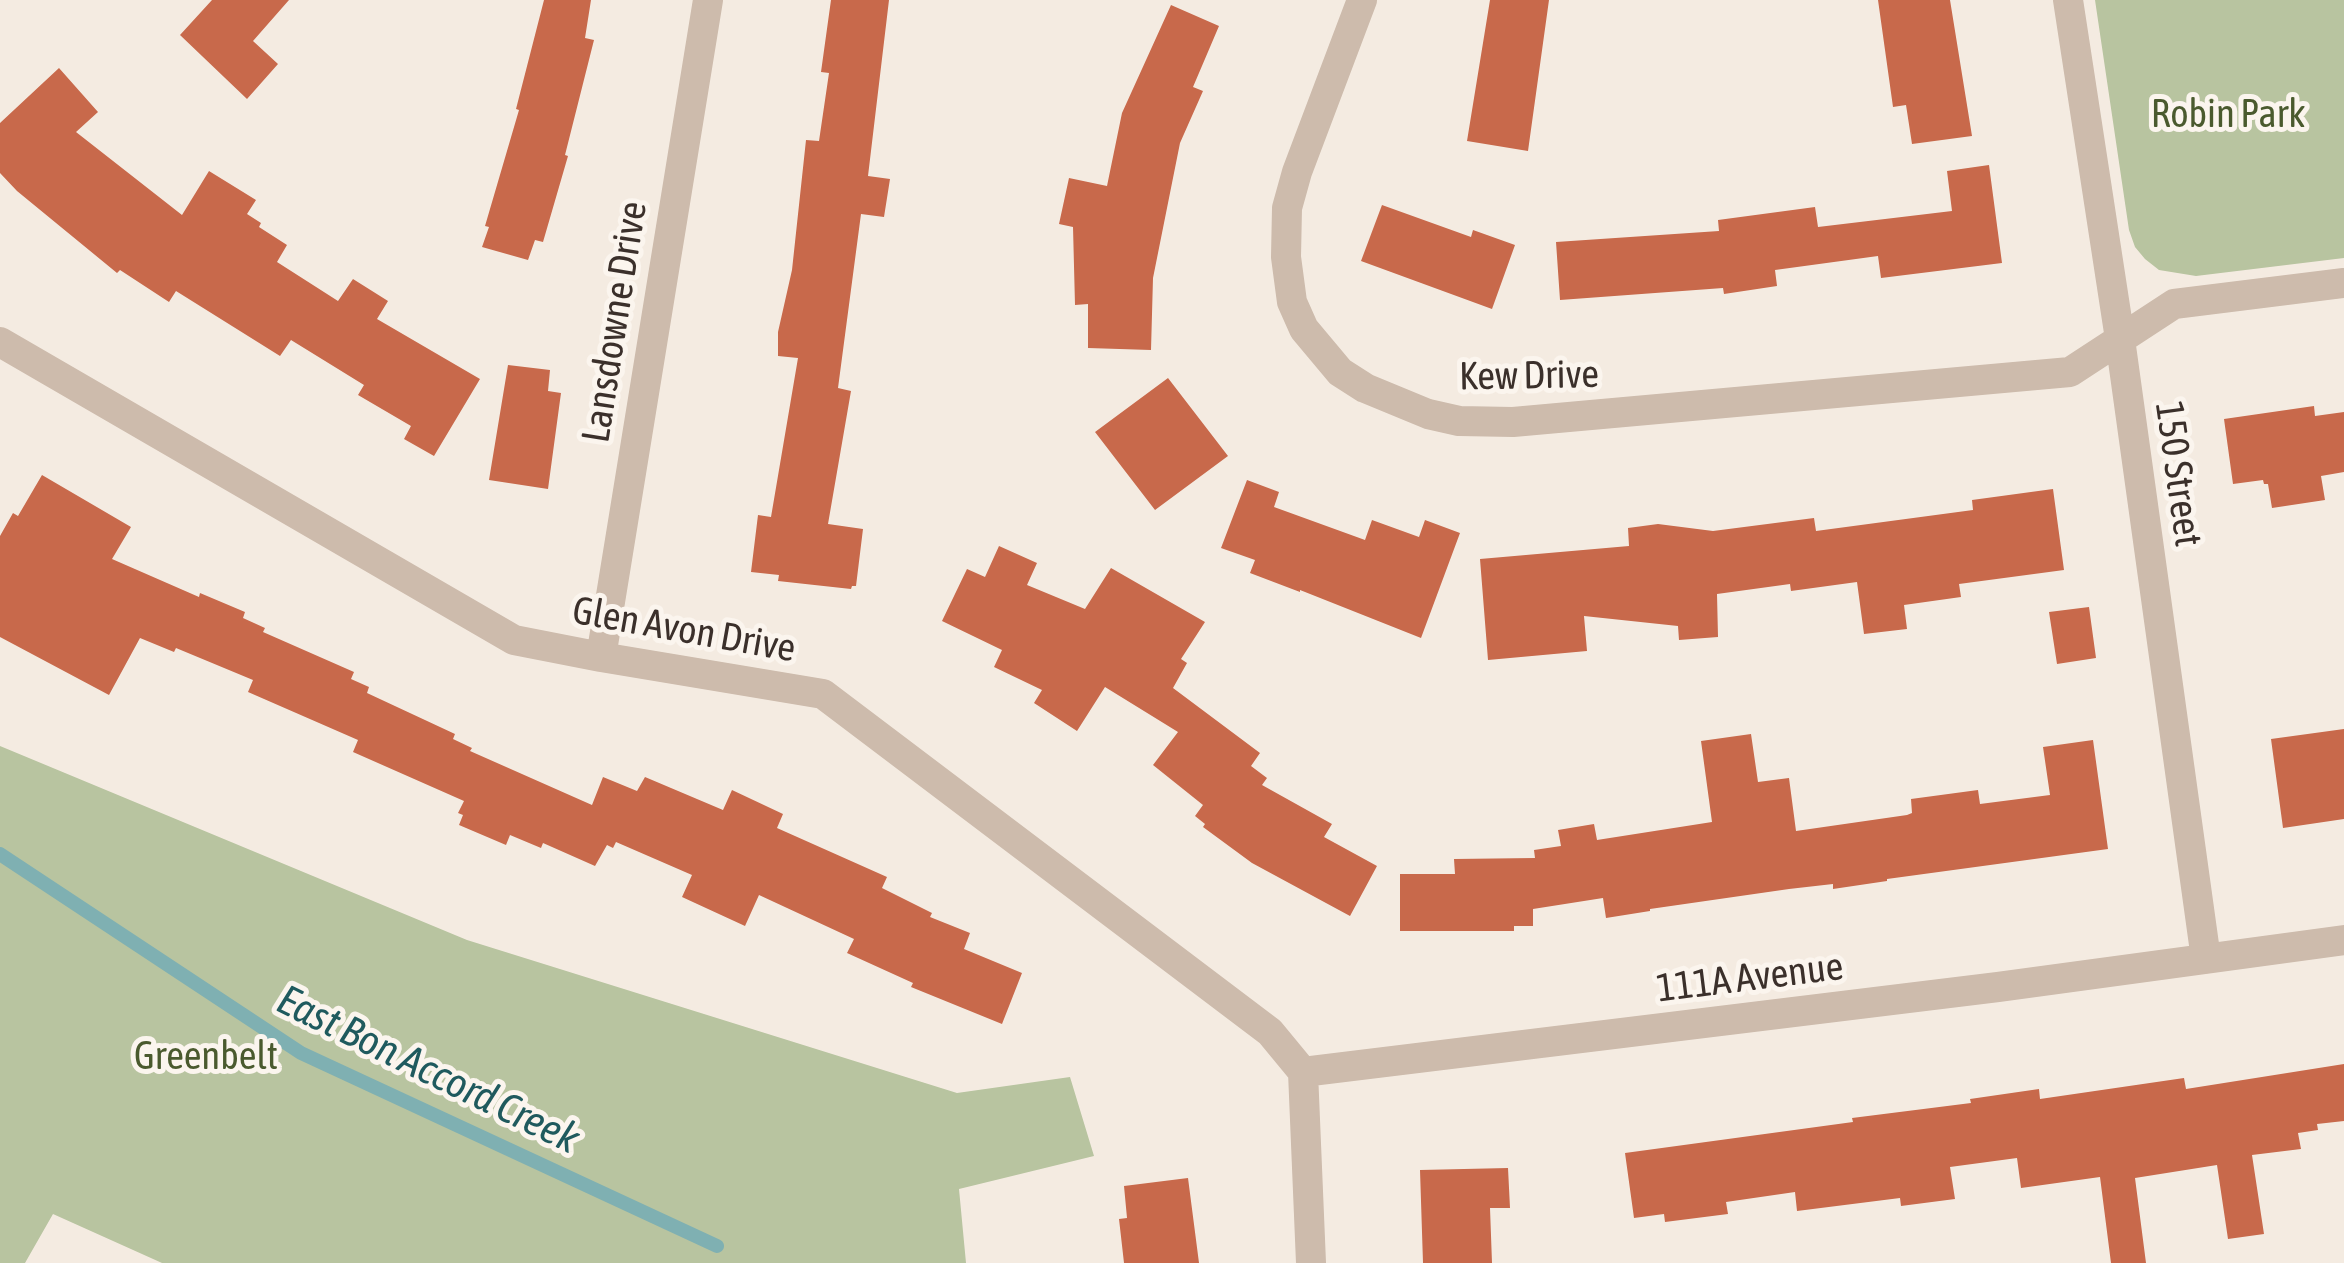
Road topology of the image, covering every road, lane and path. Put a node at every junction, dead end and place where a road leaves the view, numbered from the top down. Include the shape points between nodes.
1 (708, 0) edge
2 (1362, 0) edge
3 (2068, 0) edge
4 (2344, 283) edge
5 (2120, 339) junction
6 (0, 342) edge
7 (601, 657) junction
8 (2344, 940) edge
9 (2206, 959) junction
10 (1303, 1072) junction
11 (1311, 1263) edge

1 - 7 street, Lansdowne Drive
2 - 5 street, Kew Drive via 1297,172 1286,257 1304,329 1365,388 1428,414 1513,422 2070,373
3 - 5 street, 150 Street
4 - 5 street, Kew Drive via 2174,304
5 - 9 street, 150 Street
6 - 7 street, Glen Avon Drive via 514,640
7 - 10 street, Glen Avon Drive via 824,694 1270,1032
8 - 9 street, 111A Avenue
9 - 10 street, 111A Avenue
10 - 11 street

